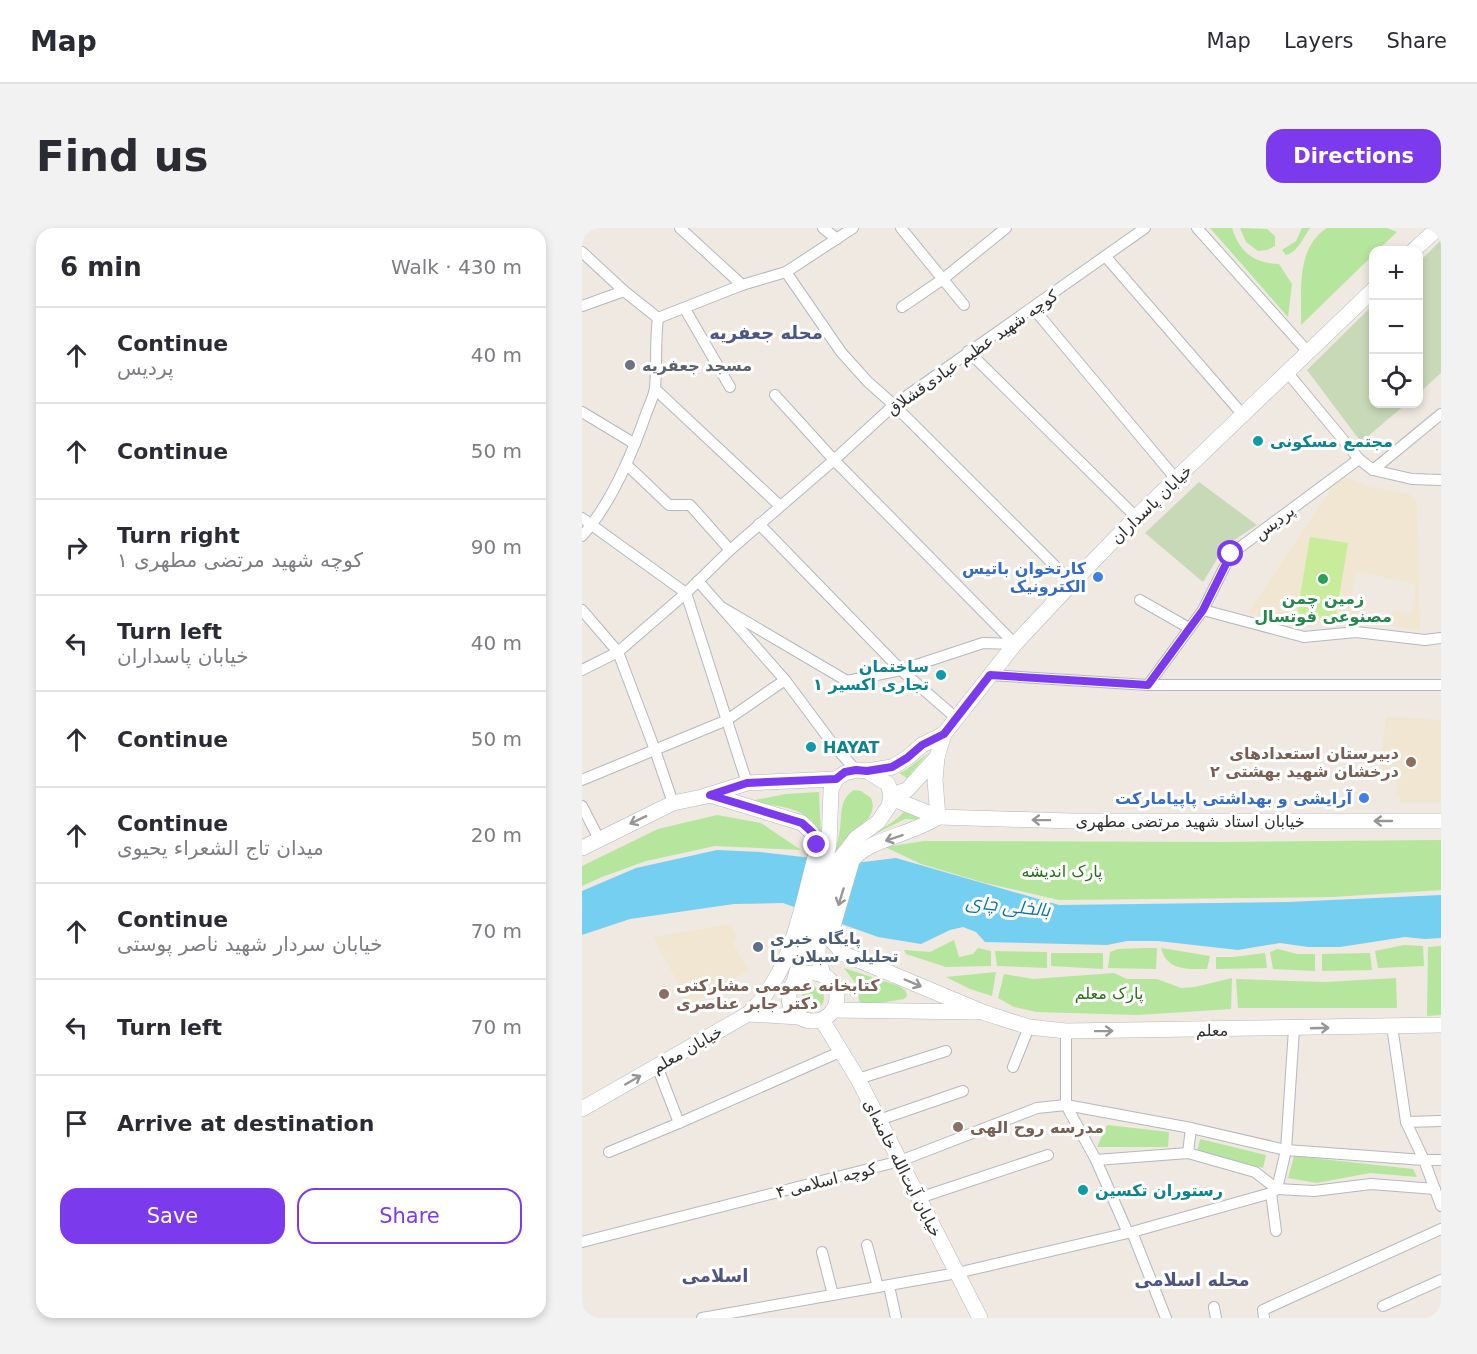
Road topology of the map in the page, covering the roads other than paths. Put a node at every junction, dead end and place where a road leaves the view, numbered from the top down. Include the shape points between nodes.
1 (680, 228) edge
2 (823, 228) edge
3 (853, 228) edge
4 (902, 228) edge
5 (1006, 228) edge
6 (1145, 228) edge
7 (1197, 228) edge
8 (1438, 228) edge
9 (837, 239) junction
10 (1418, 246) edge
11 (582, 252) edge
12 (1106, 257) junction
13 (786, 272) junction
14 (943, 279) junction
15 (742, 285) junction
16 (624, 291) junction
17 (1369, 295) edge
18 (964, 305) dead end
19 (582, 306) edge
20 (902, 307) dead end
21 (1033, 308) junction
22 (685, 309) junction
23 (658, 318) junction
24 (968, 351) junction
25 (1308, 352) junction
26 (1287, 372) junction
27 (730, 387) dead end
28 (655, 389) junction
29 (775, 395) dead end
30 (894, 405) junction
31 (582, 412) edge
32 (1441, 414) edge
33 (1243, 415) junction
34 (635, 444) junction
35 (1359, 459) junction
36 (834, 460) junction
37 (627, 465) junction
38 (1373, 470) junction
39 (1176, 479) junction
40 (1441, 480) edge
41 (780, 506) junction
42 (582, 518) edge
43 (1136, 518) junction
44 (759, 524) junction
45 (592, 525) junction
46 (582, 537) edge
47 (730, 550) junction
48 (698, 581) junction
49 (1072, 583) junction
50 (686, 593) junction
51 (1140, 600) dead end
52 (723, 608) junction
53 (582, 610) edge
54 (1203, 610) junction
55 (1189, 628) junction
56 (1441, 638) edge
57 (1015, 645) junction
58 (618, 652) junction
59 (901, 669) junction
60 (582, 670) edge
61 (990, 675) junction
62 (785, 680) junction
63 (1441, 684) edge
64 (1148, 685) junction
65 (956, 718) junction
66 (727, 720) junction
67 (944, 734) junction
68 (655, 750) junction
69 (937, 757) junction
70 (861, 770) junction
71 (836, 779) junction
72 (582, 780) edge
73 (747, 783) junction
74 (710, 795) junction
75 (891, 797) junction
76 (673, 803) junction
77 (582, 806) edge
78 (938, 818) junction
79 (1441, 821) edge
80 (599, 839) junction
81 (582, 848) edge
82 (833, 858) junction
83 (813, 927) junction
84 (824, 975) junction
85 (794, 983) junction
86 (834, 1010) junction
87 (985, 1013) junction
88 (748, 1014) junction
89 (799, 1017) junction
90 (822, 1020) junction
91 (1441, 1025) edge
92 (1392, 1026) junction
93 (1029, 1027) junction
94 (1293, 1029) junction
95 (1066, 1031) junction
96 (842, 1051) junction
97 (946, 1051) dead end
98 (657, 1066) junction
99 (1013, 1067) dead end
100 (858, 1079) junction
101 (963, 1091) dead end
102 (1066, 1105) junction
103 (582, 1109) edge
104 (879, 1120) junction
105 (1441, 1121) edge
106 (1406, 1122) junction
107 (679, 1123) junction
108 (1191, 1128) junction
109 (1286, 1150) junction
110 (609, 1152) dead end
111 (1188, 1153) junction
112 (1048, 1155) dead end
113 (1096, 1160) junction
114 (1424, 1160) junction
115 (1441, 1160) edge
116 (900, 1161) junction
117 (1435, 1189) junction
118 (1274, 1191) junction
119 (919, 1198) junction
120 (1441, 1206) edge
121 (1441, 1229) edge
122 (1276, 1231) dead end
123 (1130, 1233) junction
124 (582, 1242) edge
125 (867, 1245) dead end
126 (822, 1252) dead end
127 (957, 1273) junction
128 (1441, 1280) edge
129 (884, 1287) junction
130 (833, 1295) junction
131 (1383, 1306) dead end
132 (716, 1317) edge
133 (702, 1318) edge
134 (896, 1318) edge
135 (980, 1318) edge
136 (1166, 1318) edge
137 (1264, 1318) edge

1 - 15 street
2 - 9 street
3 - 9 street
4 - 14 street
5 - 14 street
6 - 12 street, کوچه شهید عظیم عبادی‌قشلاق
7 - 25 street
8 - 10 main road
9 - 13 street
11 - 16 street
12 - 21 street, کوچه شهید عظیم عبادی‌قشلاق
12 - 33 street
13 - 15 street
13 - 30 street via 841,352
14 - 18 street
14 - 20 street
15 - 22 street
16 - 19 street
16 - 23 street
17 - 25 main road, خیابان پاسداران
21 - 24 street, کوچه شهید عظیم عبادی‌قشلاق
21 - 39 street
22 - 23 street
22 - 27 street
23 - 28 street
24 - 30 street, کوچه شهید عظیم عبادی‌قشلاق
24 - 43 street
25 - 26 main road, خیابان پاسداران
26 - 33 main road, خیابان پاسداران
26 - 35 street
28 - 34 street
28 - 41 street
29 - 36 street
30 - 36 street, کوچه شهید عظیم عبادی‌قشلاق
30 - 49 street
31 - 34 street
32 - 38 street
33 - 39 main road, خیابان پاسداران
34 - 37 street
35 - 38 street
35 - 54 street, پردیس via 1231,554
36 - 41 street, کوچه شهید عظیم عبادی‌قشلاق
36 - 57 street
37 - 45 street
37 - 47 street via 669,505 690,505
38 - 40 street via 1412,479
39 - 43 main road, خیابان پاسداران
41 - 44 street, کوچه شهید عظیم عبادی‌قشلاق
42 - 45 street
43 - 49 main road, خیابان پاسداران
44 - 47 street, کوچه شهید عظیم عبادی‌قشلاق
44 - 59 street
45 - 46 street
45 - 50 street
47 - 48 street, کوچه شهید عظیم عبادی‌قشلاق
48 - 50 street, کوچه شهید عظیم عبادی‌قشلاق
48 - 52 street
49 - 57 main road, خیابان پاسداران
50 - 58 street, کوچه شهید عظیم عبادی‌قشلاق
50 - 66 street
51 - 55 street
52 - 59 street via 848,681
52 - 62 street
53 - 58 street
54 - 55 street, پردیس
54 - 56 street via 1304,637 1356,632 1425,640
55 - 64 street, پردیس
57 - 59 street via 983,643
57 - 61 main road, خیابان پاسداران
58 - 60 street, کوچه شهید عظیم عبادی‌قشلاق
58 - 68 street
59 - 65 street
61 - 64 street
61 - 65 main road, خیابان پاسداران
62 - 66 street
62 - 70 street via 835,747
63 - 64 street
65 - 67 main road, خیابان پاسداران
66 - 68 street
66 - 73 street
67 - 69 main road
67 - 70 main road via 892,767
68 - 72 street
68 - 76 street
69 - 75 main road via 907,790
69 - 78 main road
70 - 71 main road via 845,772
70 - 75 main road via 888,784
71 - 73 main road
71 - 82 main road via 831,790 829,845
73 - 74 main road
74 - 76 main road
74 - 82 main road via 802,823 813,833 817,845
75 - 78 main road
75 - 82 main road via 878,822
76 -> 80 main road
77 - 80 street
79 -> 78 main road, خیابان استاد شهید مرتضی مطهری
78 -> 82 main road via 857,854
80 - 81 main road
82 - 83 main road
82 - 83 main road
83 - 84 main road
83 - 85 main road
83 -> 87 main road via 844,954
83 - 88 main road, خیابان معلم via 786,958 773,985
84 - 85 main road via 807,974
84 - 86 main road via 835,987
85 - 89 main road via 790,1005
86 - 87 main road
86 - 90 main road
87 - 93 main road, معلم
88 - 89 main road
88 - 98 main road, خیابان معلم
89 - 90 main road
90 - 96 main road, خیابان آیت‌الله خامنه‌ای
91 - 92 main road, معلم
94 -> 92 main road, معلم
92 - 106 street
93 - 95 main road, معلم
93 - 99 street
95 -> 94 main road, معلم
94 - 109 street
95 - 102 street
96 - 100 main road, خیابان آیت‌الله خامنه‌ای
96 - 107 street
97 - 100 street
103 -> 98 main road, خیابان معلم
98 - 107 street
100 - 104 main road, خیابان آیت‌الله خامنه‌ای
101 - 104 street
102 - 108 street
102 - 113 street
102 - 116 street, کوچه اسلامی ۴ via 1037,1108
104 - 116 main road, خیابان آیت‌الله خامنه‌ای
105 - 106 street
106 - 114 street
107 - 110 street
108 - 109 street
108 - 111 street
109 - 114 street
109 - 118 street
111 - 113 street
111 - 118 street via 1255,1172
112 - 119 street
113 - 123 street
114 - 115 street
114 - 117 street
116 - 119 main road, خیابان آیت‌الله خامنه‌ای
116 - 124 street, کوچه اسلامی ۴
117 - 118 street via 1371,1184
117 - 120 street
118 - 122 street
118 - 123 street
119 - 127 main road, خیابان آیت‌الله خامنه‌ای
121 - 137 street via 1263,1310
123 - 127 street
123 - 136 street
125 - 129 street
126 - 130 street
127 - 129 street
127 - 135 main road, خیابان آیت‌الله خامنه‌ای
128 - 131 street
129 - 130 street
129 - 134 street
130 - 132 street
132 - 133 street

